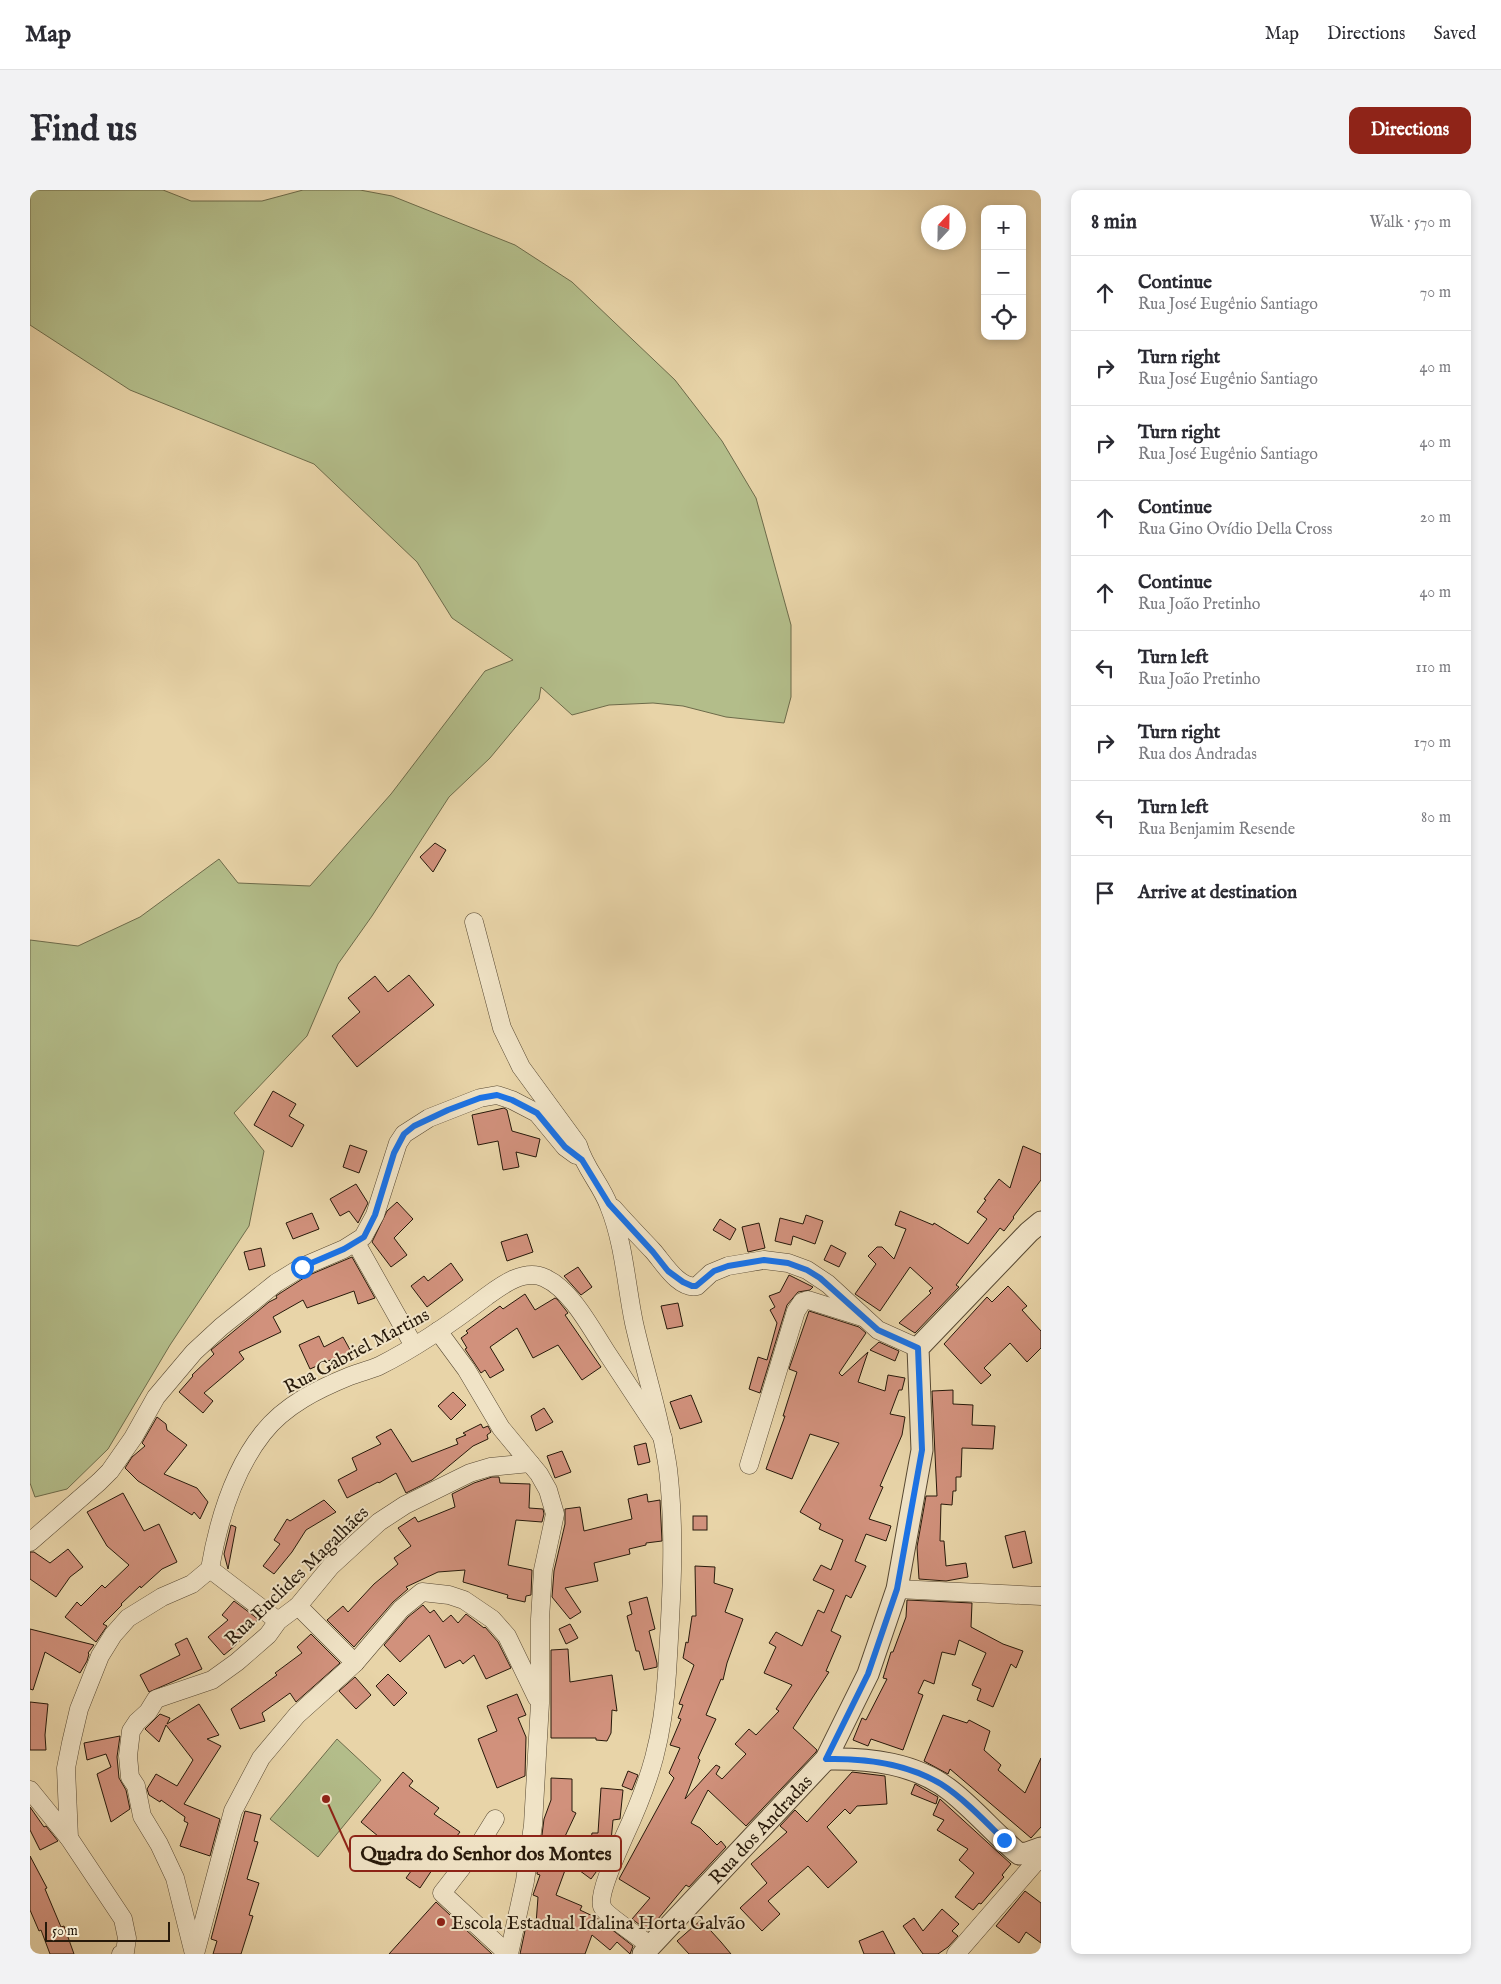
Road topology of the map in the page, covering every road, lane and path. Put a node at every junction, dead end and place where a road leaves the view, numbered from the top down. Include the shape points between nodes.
1 (474, 922) dead end
2 (582, 1160) junction
3 (609, 1204) junction
4 (1041, 1222) edge
5 (356, 1243) junction
6 (862, 1317) junction
7 (438, 1331) junction
8 (414, 1346) junction
9 (918, 1348) junction
10 (663, 1438) junction
11 (530, 1464) junction
12 (749, 1465) dead end
13 (30, 1542) edge
14 (210, 1569) junction
15 (897, 1589) junction
16 (1041, 1596) edge
17 (298, 1606) junction
18 (278, 1621) junction
19 (355, 1663) junction
20 (540, 1703) junction
21 (826, 1759) junction
22 (30, 1790) edge
23 (494, 1819) dead end
24 (69, 1838) junction
25 (1041, 1848) edge
26 (1041, 1856) edge
27 (647, 1950) edge
28 (121, 1954) edge
29 (194, 1954) edge
30 (509, 1954) edge
31 (956, 1954) edge

1 - 2 street via 502,1028 521,1067 578,1146
2 - 3 street
2 - 5 street via 565,1147 537,1113 497,1095 480,1098 414,1126 404,1134 394,1153 372,1223
3 - 6 street via 668,1271 689,1285 697,1286 714,1271 728,1266 764,1260 788,1263 820,1278
3 - 10 street
4 - 9 street
5 - 8 street
5 - 13 street via 302,1267 276,1283 221,1327 194,1352 156,1396 133,1438 110,1470
6 - 9 street via 878,1330
6 - 12 street via 808,1300 802,1302 796,1311
7 - 8 street, Rua Gabriel Martins
7 - 10 street, Rua Gabriel Martins via 505,1283 524,1276 544,1277 558,1286 578,1309
7 - 11 street via 466,1369 501,1428
8 - 14 street, Rua Gabriel Martins via 377,1367 307,1396 290,1407 263,1433 245,1461 226,1505
9 - 15 street, Rua dos Andradas via 922,1450
10 - 27 street via 673,1555 665,1706 648,1782 615,1858 602,1899 602,1907 608,1914
11 - 17 street, Rua Euclides Magalhães via 477,1471 405,1505 358,1539
11 - 20 street via 540,1474 548,1490 555,1514 543,1570
14 - 18 street
14 - 24 street via 192,1584 162,1597 128,1618 100,1656 79,1709 66,1768
15 - 16 street
15 - 21 street, Rua dos Andradas via 868,1674
17 - 18 street, Rua Euclides Magalhães
17 - 19 street
18 - 29 street, Rua Euclides Magalhães via 268,1635 212,1680 156,1699 131,1731 130,1777 136,1786 142,1816 174,1878
19 - 20 street via 400,1609 422,1592 449,1595 464,1600 492,1619 507,1636
19 - 29 street via 297,1715 253,1772 233,1811
20 - 30 street via 531,1839
21 - 25 street via 860,1758 920,1773 952,1792 1019,1854
21 - 27 street, Rua dos Andradas
22 - 24 street
23 - 30 street via 477,1848 442,1893
24 - 28 street via 123,1919 127,1938 125,1952
26 - 31 street

